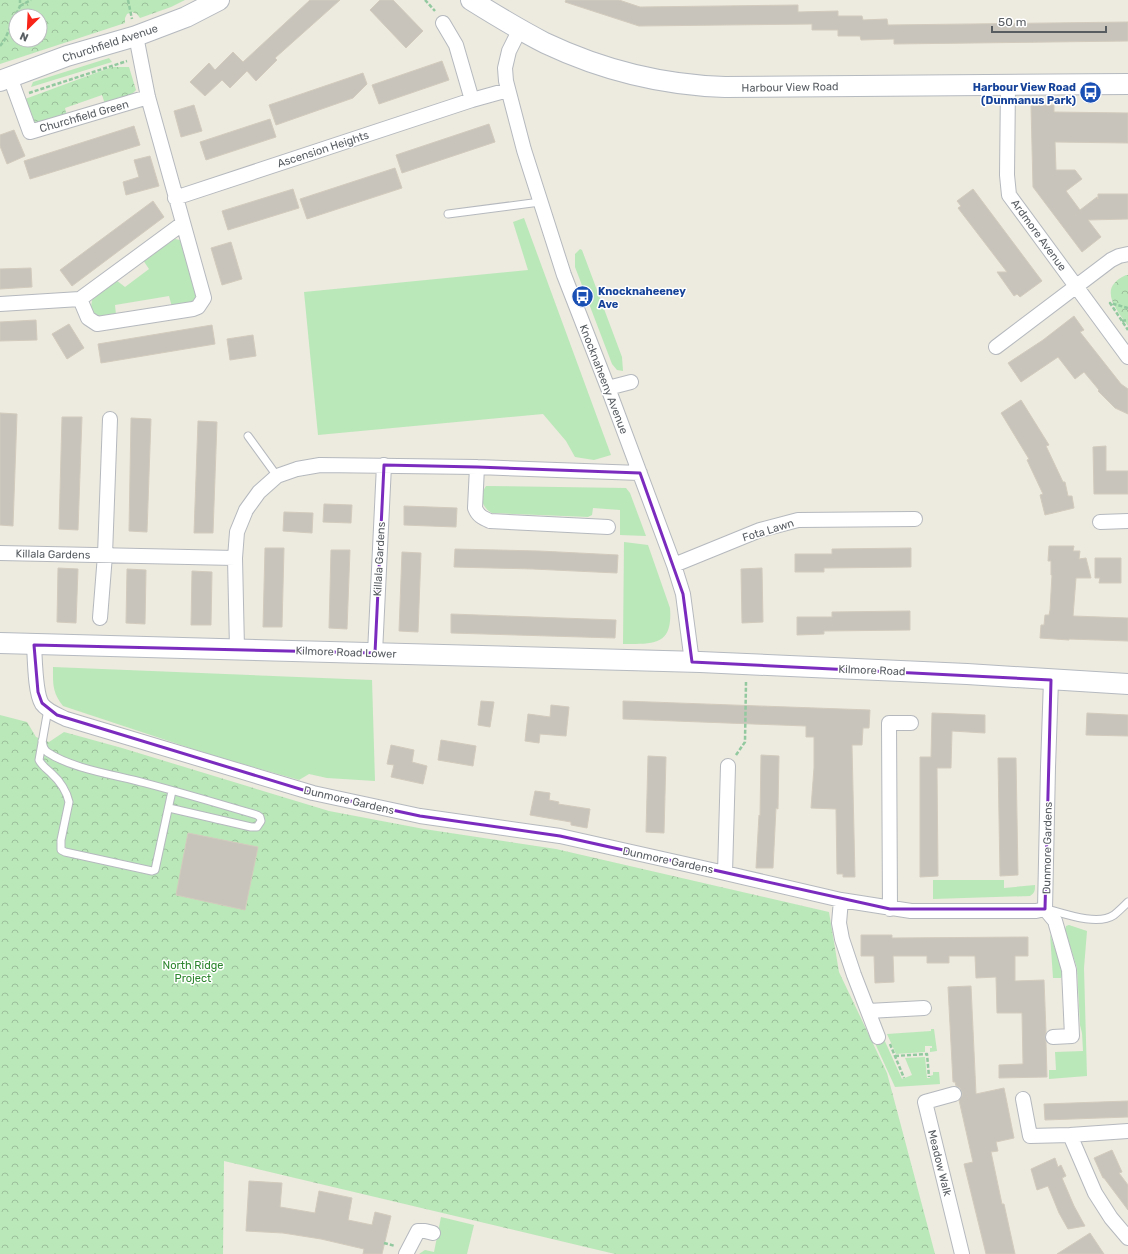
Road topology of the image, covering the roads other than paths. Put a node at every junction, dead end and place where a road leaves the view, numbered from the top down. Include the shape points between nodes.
1 (219, 0) edge
2 (471, 0) edge
3 (443, 23) dead end
4 (520, 29) junction
5 (136, 36) junction
6 (5, 79) edge
7 (1128, 84) edge
8 (1008, 85) junction
9 (508, 90) junction
10 (148, 97) junction
11 (472, 100) junction
12 (175, 198) junction
13 (540, 202) junction
14 (448, 214) dead end
15 (182, 224) junction
16 (1128, 254) edge
17 (1077, 287) junction
18 (80, 299) junction
19 (0, 304) edge
20 (996, 347) dead end
21 (1128, 357) edge
22 (631, 382) dead end
23 (608, 388) junction
24 (110, 419) dead end
25 (248, 436) dead end
26 (384, 466) junction
27 (477, 467) junction
28 (640, 473) junction
29 (277, 476) junction
30 (915, 519) dead end
31 (1128, 521) edge
32 (1100, 522) dead end
33 (608, 527) dead end
34 (0, 553) edge
35 (105, 555) junction
36 (235, 558) junction
37 (674, 566) junction
38 (100, 618) dead end
39 (0, 643) edge
40 (34, 645) junction
41 (237, 649) junction
42 (375, 653) junction
43 (692, 662) junction
44 (1051, 680) junction
45 (1128, 684) edge
46 (48, 709) junction
47 (912, 723) dead end
48 (42, 741) junction
49 (728, 766) road end
50 (172, 791) junction
51 (169, 808) junction
52 (726, 873) junction
53 (841, 900) junction
54 (1128, 902) edge
55 (890, 909) junction
56 (1045, 909) junction
57 (924, 1008) dead end
58 (868, 1011) junction
59 (1053, 1037) dead end
60 (883, 1038) road end
61 (954, 1094) dead end
62 (1023, 1099) dead end
63 (1128, 1130) edge
64 (1070, 1135) junction
65 (434, 1233) dead end
66 (1128, 1238) edge
67 (402, 1250) edge
68 (962, 1254) edge

1 - 5 street, Churchfield Avenue via 186,17
2 - 4 street, Harbour View Road
3 - 11 street via 456,46
4 - 8 street, Harbour View Road via 611,69 681,84 725,87
4 - 9 street, Knocknaheeny Avenue via 506,63
5 - 6 street, Churchfield Avenue via 67,56
5 - 10 street
6 - 10 street, Churchfield Green via 18,97 30,132
7 - 8 street, Harbour View Road
8 - 17 street, Ardmore Avenue via 1009,195
9 - 11 street, Ascension Heights
9 - 13 street, Knocknaheeny Avenue
10 - 12 street
11 - 12 street, Ascension Heights
12 - 15 street
13 - 14 lane
13 - 23 street, Knocknaheeny Avenue via 564,275
15 - 18 street
15 - 18 street via 204,298 198,307 96,324 88,318
16 - 17 street via 1111,260
17 - 20 street
17 - 21 street, Ardmore Avenue
18 - 19 street
22 - 23 street
23 - 28 street, Knocknaheeny Avenue
24 - 35 street, Killala Gardens
25 - 29 lane
26 - 27 street
26 - 29 street via 320,465
26 - 42 street, Killala Gardens
27 - 28 street
27 - 33 street via 475,508 482,518 490,521
28 - 37 street, Knocknaheeny Avenue
29 - 36 street via 259,492 246,510 237,532
30 - 37 street, Fota Lawn via 798,520 760,530
31 - 32 street
34 - 35 street, Killala Gardens
35 - 36 street, Killala Gardens
35 - 38 street, Killala Gardens
36 - 41 street
37 - 43 street, Knocknaheeny Avenue via 682,594
39 - 40 street, Kilmore Road Lower
40 - 41 street, Kilmore Road Lower
40 - 46 street via 38,692 42,703
41 - 42 street, Kilmore Road Lower
42 - 43 street, Kilmore Road Lower
43 - 44 street, Kilmore Road
44 - 45 street, Kilmore Road
44 - 56 street, Dunmore Gardens
46 - 48 lane
46 - 52 street, Dunmore Gardens via 66,719 313,793 420,816 560,836
47 - 55 street via 889,723
48 - 50 lane via 46,751 64,761
48 - 51 lane via 39,755 41,764 60,783 69,802 61,840 62,850 65,852 156,870
49 - 52 street, Dunmore Gardens
50 - 51 lane
50 - 51 lane via 257,815 261,821 257,827 251,827
52 - 53 street, Dunmore Gardens
53 - 55 street, Dunmore Gardens
53 - 58 street via 840,933
54 - 56 lane via 1114,916 1100,920
55 - 56 street, Dunmore Gardens
56 - 59 street via 1055,921 1070,976 1072,1036
57 - 58 street
58 - 60 street
61 - 68 street, Meadow Walk via 925,1102
62 - 64 street via 1030,1136
63 - 64 street
64 - 66 street via 1095,1194
65 - 67 street via 418,1231

